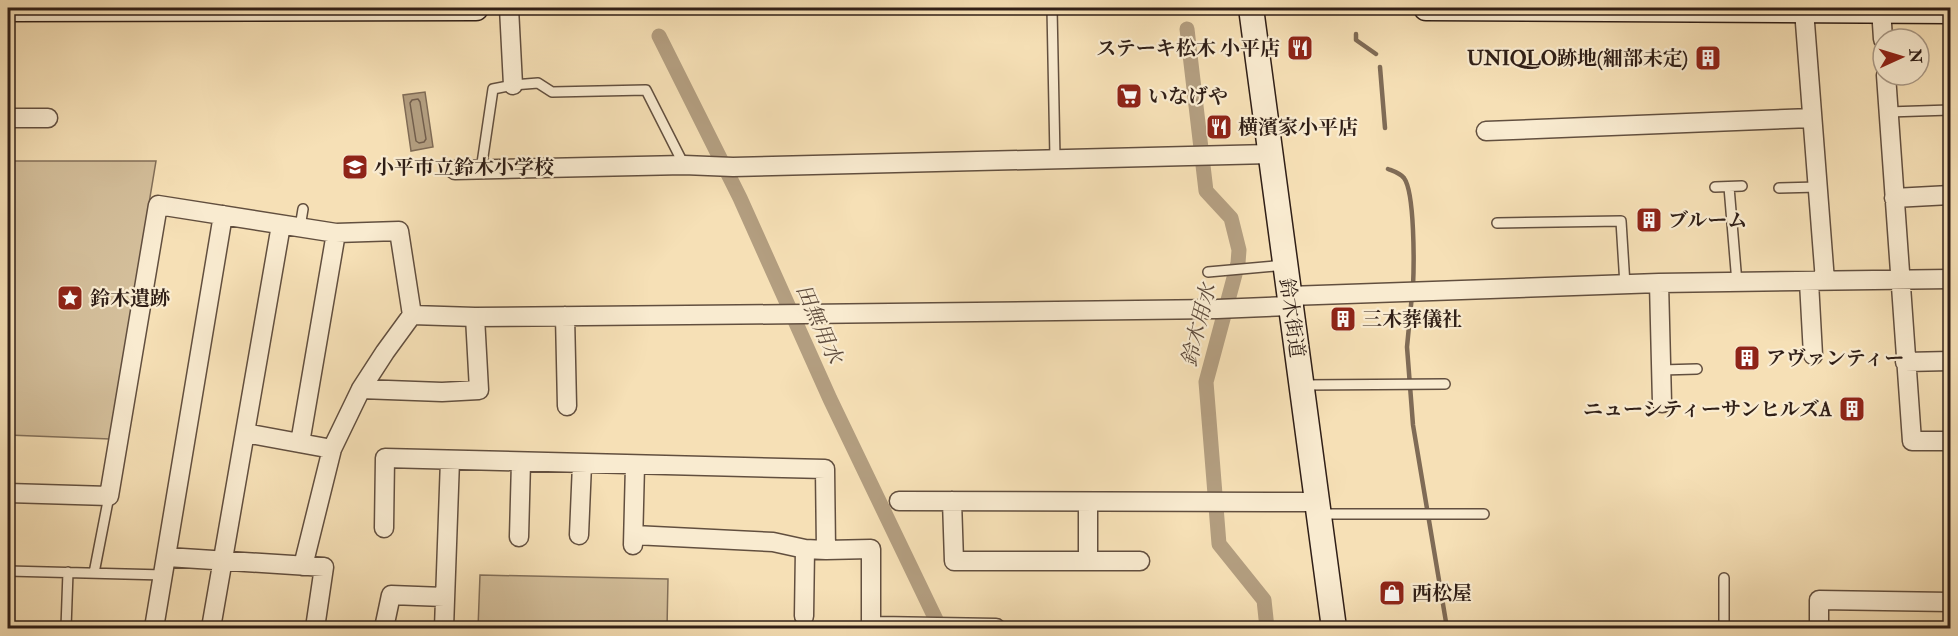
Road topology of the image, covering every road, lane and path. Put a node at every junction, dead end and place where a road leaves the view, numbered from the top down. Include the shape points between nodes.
1 (229, 8) edge
2 (304, 8) edge
3 (477, 8) edge
4 (509, 8) edge
5 (1052, 8) edge
6 (1251, 8) edge
7 (1426, 8) edge
8 (8, 9) edge
9 (1881, 9) edge
10 (1804, 10) junction
11 (1950, 11) edge
12 (1882, 27) edge
13 (513, 85) junction
14 (1887, 87) edge
15 (1950, 110) edge
16 (1888, 112) junction
17 (8, 118) edge
18 (48, 118) dead end
19 (1812, 118) junction
20 (1486, 131) dead end
21 (1270, 154) junction
22 (1055, 158) junction
23 (684, 165) junction
24 (455, 170) dead end
25 (481, 170) junction
26 (1742, 186) dead end
27 (1715, 187) dead end
28 (1729, 187) junction
29 (1818, 187) junction
30 (1779, 188) dead end
31 (1950, 195) edge
32 (1894, 198) junction
33 (303, 209) dead end
34 (223, 215) junction
35 (1497, 223) dead end
36 (281, 225) junction
37 (300, 227) junction
38 (336, 232) junction
39 (1285, 266) junction
40 (1208, 272) dead end
41 (1950, 279) edge
42 (1899, 280) junction
43 (1817, 281) junction
44 (1659, 283) junction
45 (1737, 283) junction
46 (1625, 285) junction
47 (1289, 301) junction
48 (412, 315) junction
49 (565, 316) junction
50 (475, 317) junction
51 (1813, 355) dead end
52 (1950, 361) edge
53 (1905, 362) junction
54 (1697, 369) dead end
55 (1661, 370) junction
56 (1445, 384) dead end
57 (1301, 385) junction
58 (361, 389) junction
59 (1662, 403) dead end
60 (567, 405) dead end
61 (245, 433) junction
62 (1950, 441) edge
63 (300, 443) junction
64 (332, 449) junction
65 (450, 460) junction
66 (521, 462) junction
67 (582, 464) junction
68 (635, 465) junction
69 (8, 493) edge
70 (109, 496) junction
71 (899, 501) dead end
72 (952, 501) junction
73 (1088, 502) junction
74 (1317, 508) junction
75 (1484, 514) dead end
76 (384, 528) dead end
77 (579, 535) dead end
78 (519, 537) dead end
79 (805, 549) junction
80 (826, 550) junction
81 (167, 557) junction
82 (223, 560) junction
83 (1088, 561) junction
84 (1140, 561) dead end
85 (303, 566) junction
86 (8, 571) edge
87 (68, 572) junction
88 (94, 573) junction
89 (164, 575) junction
90 (1724, 578) dead end
91 (444, 597) junction
92 (1950, 602) edge
93 (804, 616) dead end
94 (66, 628) edge
95 (154, 628) edge
96 (212, 628) edge
97 (315, 628) edge
98 (384, 628) edge
99 (444, 628) edge
100 (872, 628) edge
101 (996, 628) edge
102 (1334, 628) edge
103 (1724, 628) edge
104 (1819, 628) edge

1 - 2 main road
1 - 8 main road
2 - 3 main road
4 - 13 street
5 - 22 lane
6 - 21 main road, 鈴木街道
7 - 10 main road
9 - 10 main road
9 - 11 main road
9 - 12 street
10 - 19 street
13 - 23 lane via 538,84 552,92 646,90
13 - 25 lane via 493,89
14 - 16 street
15 - 16 lane
16 - 32 street
17 - 18 street
19 - 20 street
19 - 29 street
21 - 22 street
21 - 39 main road, 鈴木街道
22 - 23 street
23 - 25 street
24 - 25 street
26 - 28 lane
27 - 28 lane
28 - 45 lane
29 - 30 lane
29 - 43 street
31 - 32 street
32 - 42 street
33 - 37 lane
34 - 36 street
34 - 70 street via 158,204
34 - 81 street
35 - 46 lane via 1621,221
36 - 37 street
36 - 61 street
37 - 38 street
38 - 48 street via 399,231
38 - 63 street
39 - 40 lane
39 - 47 main road, 鈴木街道
41 - 42 street
42 - 43 street
42 - 53 street
43 - 45 street
43 - 51 street
44 - 45 street
44 - 46 street
44 - 55 street
46 - 47 street via 1402,292
47 - 49 street via 1224,309
47 - 57 main road, 鈴木街道
48 - 50 street
48 - 58 street
49 - 50 street
49 - 60 street
50 - 58 street via 479,390
52 - 53 street
53 - 62 street via 1912,441
54 - 55 lane
55 - 59 street
56 - 57 lane
57 - 74 main road, 鈴木街道
58 - 64 street
61 - 63 street
61 - 82 street
63 - 64 street
64 - 85 street
65 - 66 street
65 - 76 street via 385,458
65 - 91 street
66 - 67 street
66 - 78 street
67 - 68 street
67 - 77 street
68 - 79 street via 633,540 773,542
68 - 80 street via 825,469
69 - 70 street
70 - 88 lane
71 - 72 street
72 - 73 street
72 - 83 street via 954,561
73 - 74 street via 1218,501
73 - 83 street
74 - 75 lane
74 - 102 main road, 鈴木街道
79 - 80 street
79 - 93 street
80 - 100 street via 871,549
81 - 82 street
81 - 89 street
82 - 85 street
82 - 96 street
83 - 84 street
85 - 97 street via 324,567
86 - 87 lane
87 - 88 lane
87 - 94 lane
88 - 89 lane
89 - 95 street
90 - 103 lane
91 - 98 street via 391,595
91 - 99 street
92 - 104 street via 1819,600
100 - 101 street

